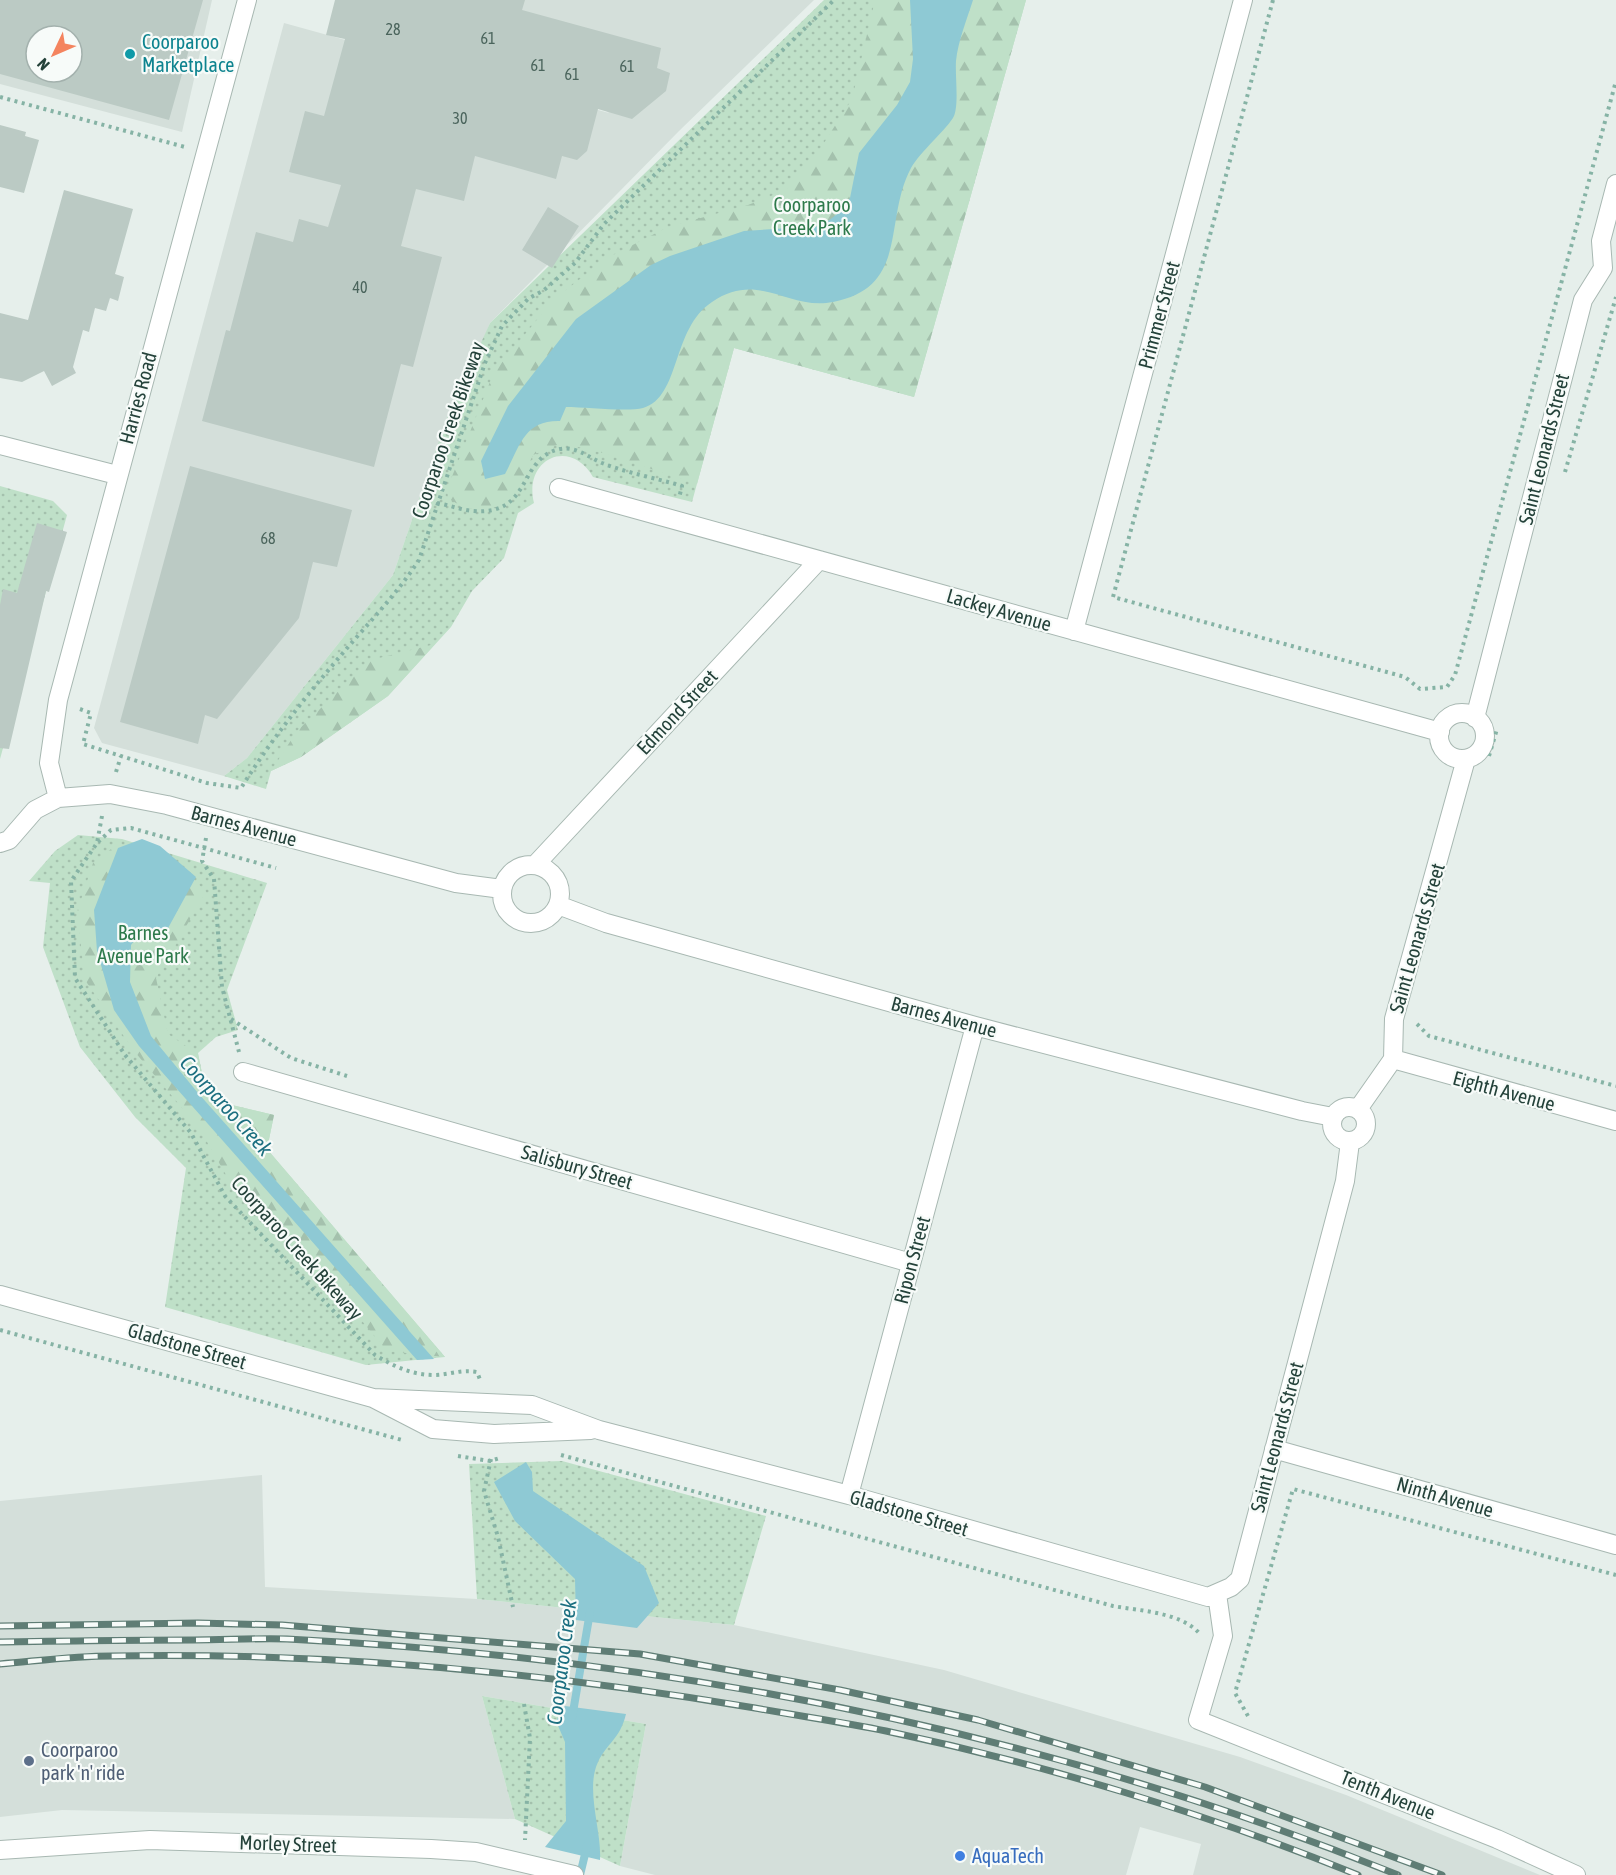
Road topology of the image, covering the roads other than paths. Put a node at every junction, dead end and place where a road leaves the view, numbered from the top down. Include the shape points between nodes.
1 (247, 0) edge
2 (1243, 0) edge
3 (1616, 184) edge
4 (1610, 270) edge
5 (0, 445) edge
6 (117, 475) junction
7 (559, 488) dead end
8 (819, 560) junction
9 (1074, 631) junction
10 (1475, 718) junction
11 (1440, 732) junction
12 (1466, 759) junction
13 (58, 798) junction
14 (0, 843) edge
15 (535, 865) junction
16 (502, 890) junction
17 (558, 905) junction
18 (975, 1026) junction
19 (1393, 1059) junction
20 (243, 1072) dead end
21 (1358, 1109) junction
22 (1333, 1117) junction
23 (1616, 1121) edge
24 (1350, 1142) junction
25 (911, 1263) junction
26 (0, 1295) edge
27 (374, 1398) junction
28 (599, 1430) junction
29 (1274, 1449) junction
30 (849, 1495) junction
31 (1616, 1545) edge
32 (1217, 1594) junction
33 (0, 1850) edge
34 (574, 1875) edge
35 (1576, 1875) edge

1 - 6 street, Harries Road
2 - 9 street, Primmer Street
3 - 4 street, Saint Leonards Street via 1601,241
4 - 10 street, Saint Leonards Street via 1583,300
5 - 6 street
6 - 13 street, Harries Road via 58,700 49,763
7 - 8 street, Lackey Avenue
8 - 9 street, Lackey Avenue
8 - 15 street, Edmond Street
9 - 11 street, Lackey Avenue
10 - 11 street via 1467,714 1449,717
10 - 12 street via 1485,732 1485,741 1475,756
11 - 12 street via 1440,741 1449,755
12 - 19 street, Saint Leonards Street via 1394,1019
13 - 14 street, Barnes Avenue via 35,810 9,840
13 - 16 street, Barnes Avenue via 110,794 167,805 456,883
15 - 16 street via 510,873
15 - 17 street via 544,867 556,879 560,888
16 - 17 street via 505,908 511,916 528,923 546,920
17 - 18 street, Barnes Avenue via 606,924
18 - 22 street, Barnes Avenue
18 - 25 street, Ripon Street
19 - 21 street
19 - 23 street, Eighth Avenue
20 - 25 street, Salisbury Street
21 - 22 street via 1347,1107
21 - 24 street via 1365,1118 1366,1129 1360,1138
22 - 24 street via 1335,1134
24 - 29 street, Saint Leonards Street via 1345,1180
25 - 30 street, Ripon Street
26 - 27 street, Gladstone Street
27 - 28 street, Gladstone Street via 532,1405
27 - 28 street, Gladstone Street via 433,1429 494,1434
28 - 30 street, Gladstone Street
29 - 31 street, Ninth Avenue
29 - 32 street, Saint Leonards Street via 1240,1579
30 - 32 street, Gladstone Street via 1196,1596
32 - 35 street, Tenth Avenue via 1223,1636 1198,1720 1497,1839
33 - 34 street, Morley Street via 150,1840 431,1848 476,1852

